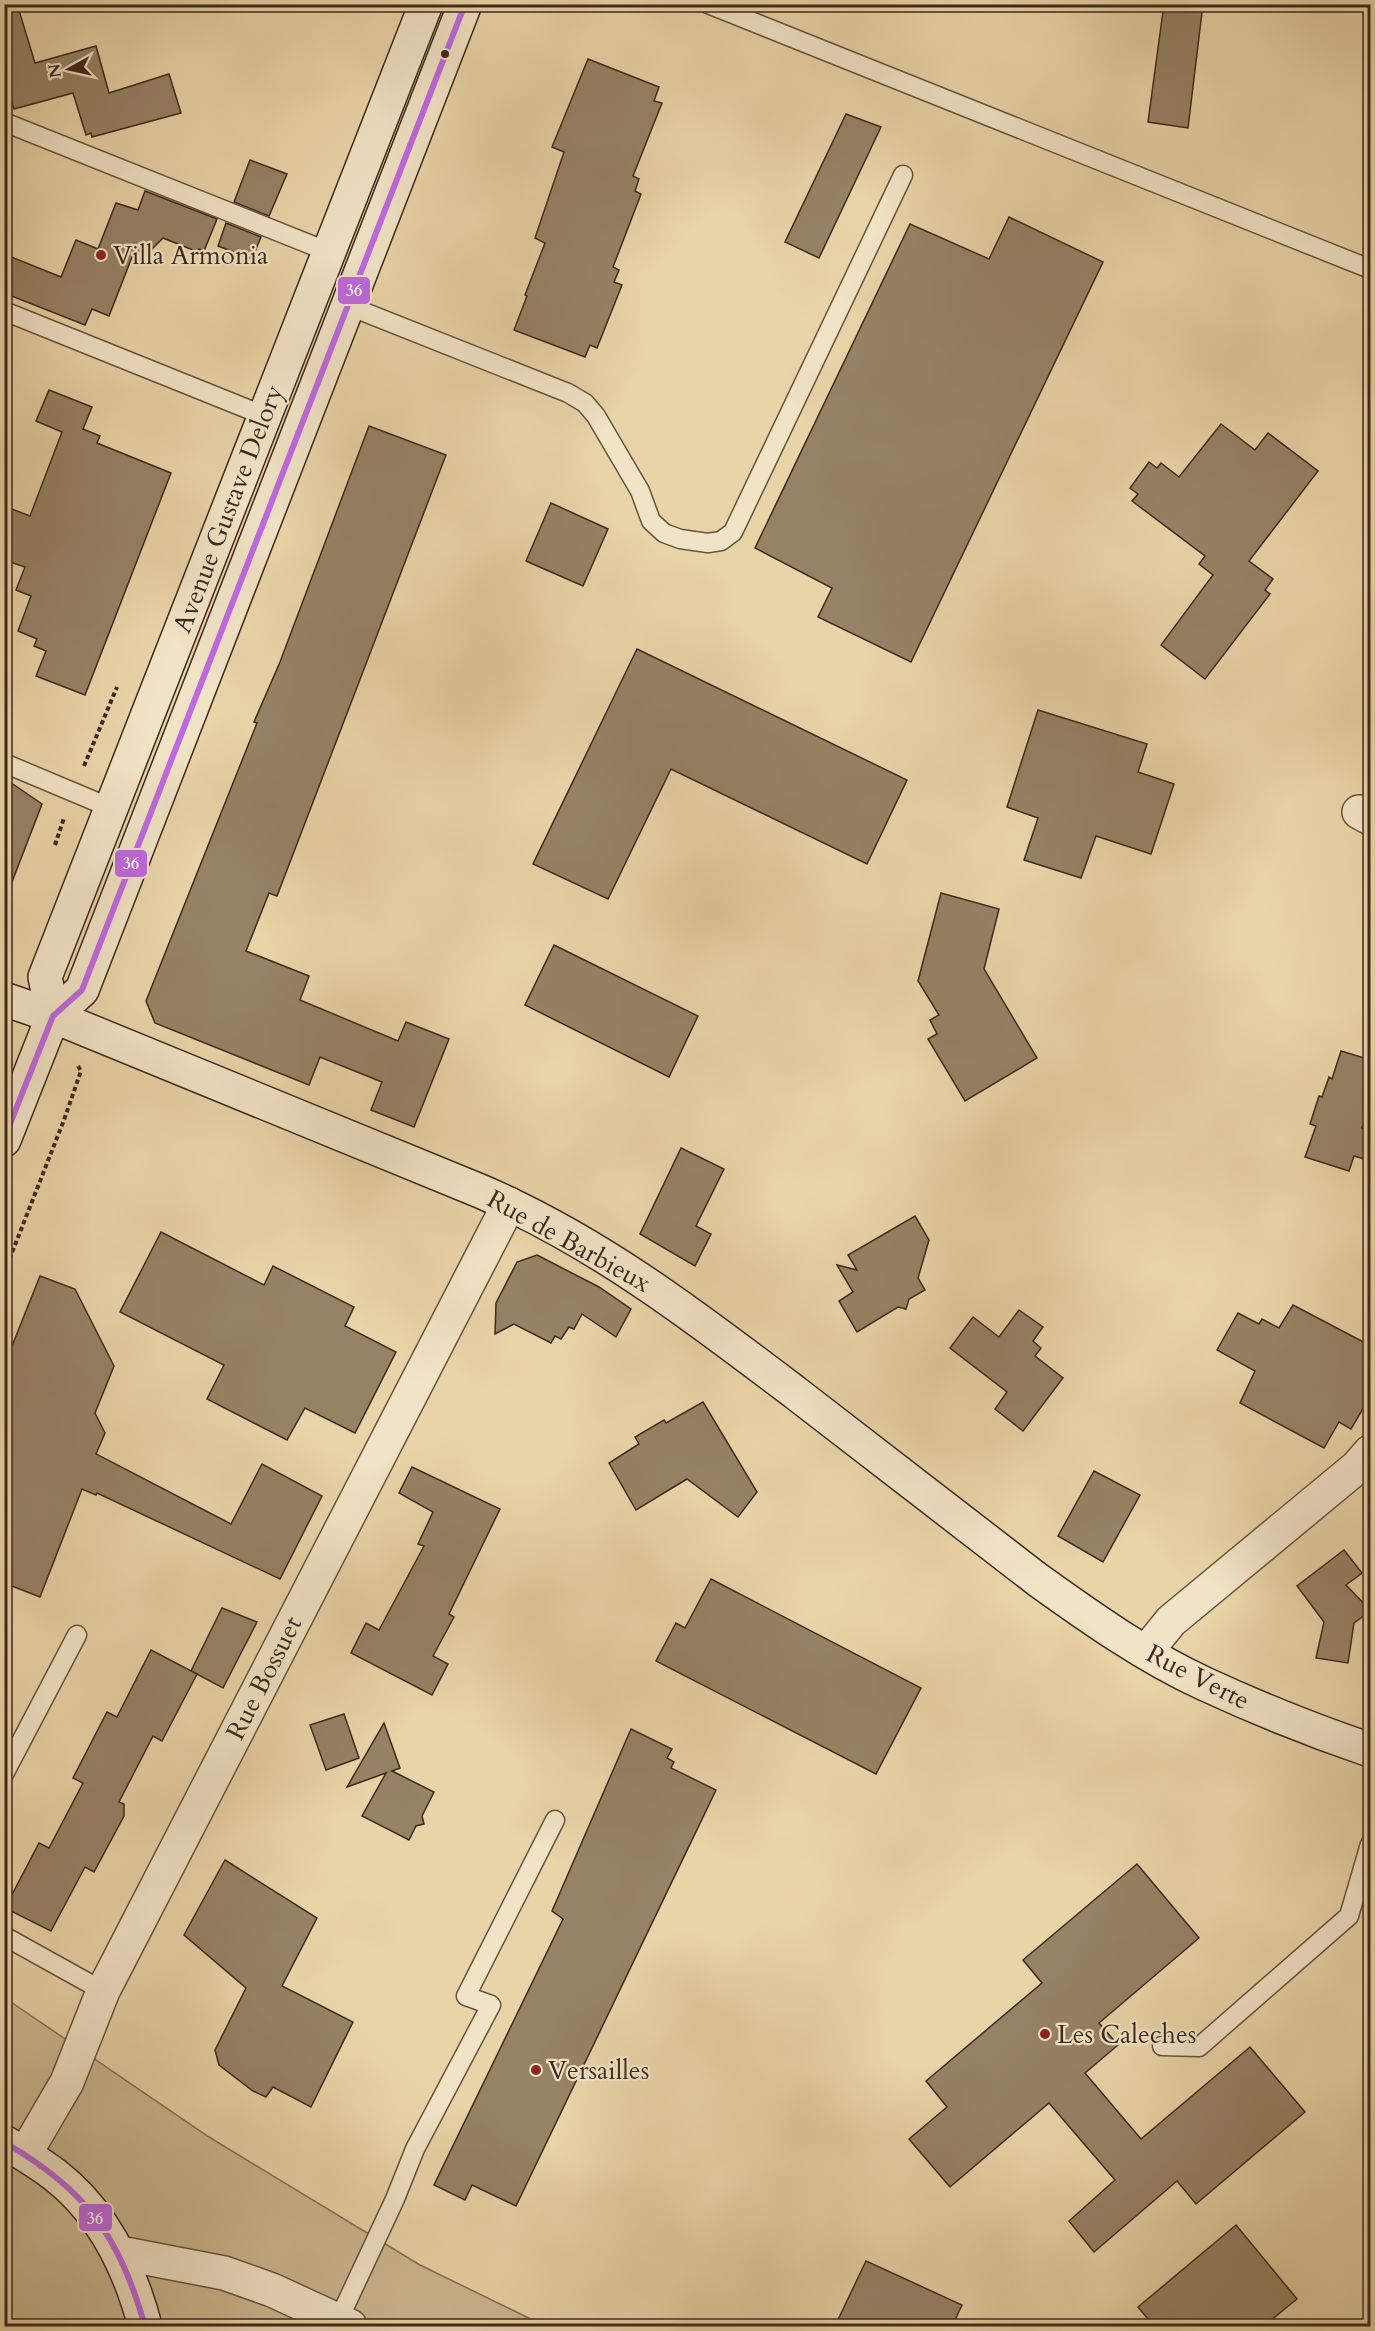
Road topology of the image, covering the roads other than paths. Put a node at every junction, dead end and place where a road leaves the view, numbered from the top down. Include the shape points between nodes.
1 (426, 4) edge
2 (465, 4) edge
3 (708, 4) edge
4 (4, 122) edge
5 (903, 175) dead end
6 (329, 252) junction
7 (1371, 269) edge
8 (349, 306) junction
9 (4, 310) edge
10 (265, 416) junction
11 (4, 763) edge
12 (111, 808) junction
13 (4, 999) edge
14 (53, 1016) junction
15 (4, 1140) edge
16 (509, 1204) junction
17 (1371, 1452) edge
18 (1038, 1580) joint
19 (77, 1635) dead end
20 (1146, 1652) junction
21 (1371, 1750) edge
22 (4, 1774) edge
23 (555, 1820) dead end
24 (1371, 1844) edge
25 (4, 1936) edge
26 (103, 1991) junction
27 (1162, 2046) dead end
28 (15, 2148) edge
29 (120, 2253) junction
30 (344, 2324) edge
31 (145, 2326) edge

1 - 6 street, Avenue Gustave Delory
2 - 8 street, Avenue Gustave Delory
3 - 7 lane
4 - 6 lane
5 - 8 lane via 733,532 721,541 680,539 651,521 640,491 585,403
6 - 10 street, Avenue Gustave Delory
8 - 14 street, Avenue Gustave Delory via 82,990
9 - 10 lane
10 - 12 street, Avenue Gustave Delory
11 - 12 lane
12 - 14 street, Avenue Gustave Delory via 45,977
13 - 14 street, Rue de Barbieux
14 - 15 street, Avenue Gustave Delory
14 - 16 street, Rue de Barbieux
16 - 18 street, Rue de Barbieux via 595,1250 698,1318
16 - 26 street, Rue Bossuet
17 - 20 street via 1171,1621
18 - 20 street, Rue Verte
19 - 22 lane
20 - 21 street, Rue Verte via 1204,1684 1300,1726
23 - 30 lane via 466,1996 491,2005 415,2149
24 - 27 lane via 1348,1916 1199,2047
25 - 26 lane
26 - 28 street, Rue Bossuet via 67,2082
28 - 29 street via 56,2175 76,2194
29 - 30 street via 224,2273 272,2290
29 - 31 street

